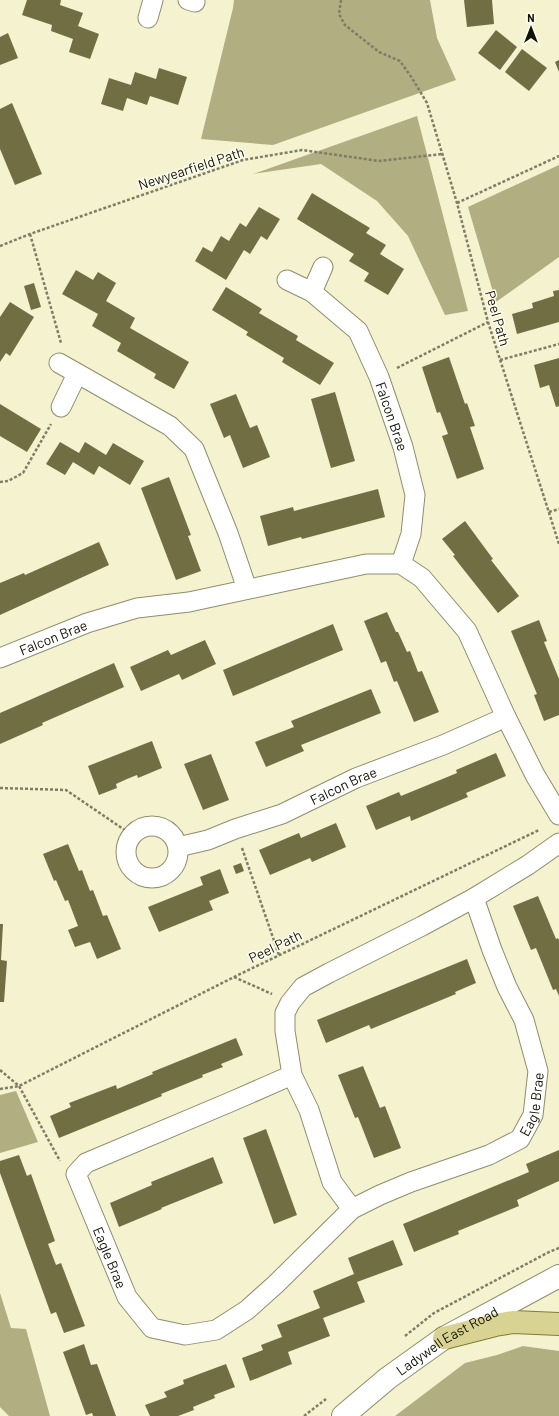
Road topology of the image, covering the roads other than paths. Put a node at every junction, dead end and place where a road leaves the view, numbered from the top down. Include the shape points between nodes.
1 (154, 0) edge
2 (148, 18) dead end
3 (323, 267) dead end
4 (287, 280) dead end
5 (312, 292) junction
6 (59, 363) road end
7 (77, 374) junction
8 (61, 407) road end
9 (402, 564) junction
10 (248, 589) junction
11 (0, 658) edge
12 (506, 717) junction
13 (552, 821) edge
14 (559, 843) edge
15 (178, 848) junction
16 (474, 898) junction
17 (292, 1075) junction
18 (352, 1209) junction
19 (559, 1276) edge
20 (559, 1324) edge
21 (444, 1338) junction
22 (343, 1416) edge

1 - 2 street
3 - 5 street
4 - 5 street, Falcon Brae
5 - 9 street, Falcon Brae via 358,331 378,377 403,447 415,496 411,534
6 - 7 street
7 - 8 street
7 - 10 street via 170,426 194,449
9 - 10 street, Falcon Brae via 366,564
9 - 12 street via 422,578 467,631
10 - 11 street, Falcon Brae via 189,602 137,608 87,623
12 - 13 street via 535,775
12 - 15 street, Falcon Brae via 443,745 356,778 282,814
14 - 16 street
15 - 15 street via 170,833 159,827 146,826 138,829 127,843 127,860 137,874 146,878 163,877 176,864
16 - 17 street via 303,987 290,1002 285,1013 285,1031
16 - 18 street, Eagle Brae via 507,987 524,1020 538,1071 533,1115 520,1139 489,1155 411,1182
17 - 18 street via 309,1110 332,1182
17 - 18 street, Eagle Brae via 86,1163 76,1174 127,1297 152,1328 185,1335 216,1330 247,1310
19 - 21 street, Ladywell East Road
20 - 21 main road via 513,1322
21 - 22 street, Ladywell East Road via 388,1378

